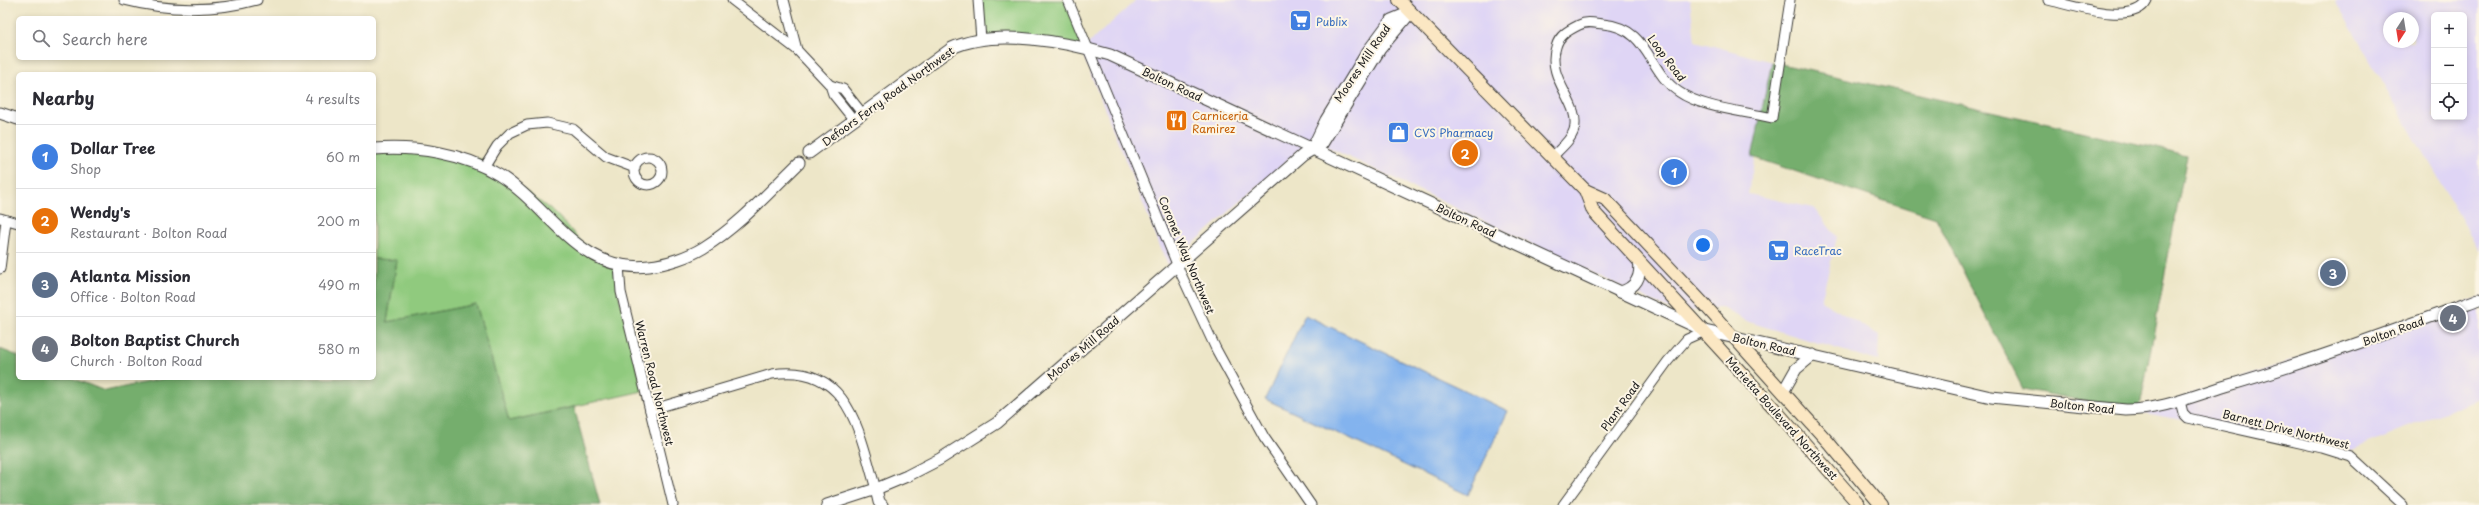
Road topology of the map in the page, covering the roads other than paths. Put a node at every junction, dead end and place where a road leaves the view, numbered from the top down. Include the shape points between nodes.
1 (124, 0) edge
2 (257, 0) edge
3 (732, 0) edge
4 (784, 0) edge
5 (978, 0) edge
6 (1068, 0) edge
7 (1399, 0) edge
8 (1790, 0) edge
9 (2048, 0) edge
10 (2147, 0) edge
11 (1411, 12) junction
12 (982, 40) junction
13 (1088, 48) junction
14 (797, 50) junction
15 (0, 113) edge
16 (857, 116) junction
17 (16, 118) edge
18 (376, 148) edge
19 (1312, 149) junction
20 (809, 153) dead end
21 (1553, 156) junction
22 (799, 164) dead end
23 (484, 166) junction
24 (634, 168) dead end
25 (1585, 190) junction
26 (3, 219) edge
27 (16, 222) edge
28 (1639, 261) junction
29 (619, 265) junction
30 (1178, 266) junction
31 (0, 269) edge
32 (1620, 292) junction
33 (2479, 299) edge
34 (1705, 331) junction
35 (1732, 336) junction
36 (1813, 355) junction
37 (1783, 392) junction
38 (2180, 401) junction
39 (650, 410) junction
40 (876, 489) junction
41 (672, 505) edge
42 (827, 505) edge
43 (882, 505) edge
44 (1311, 505) edge
45 (1563, 505) edge
46 (1859, 505) edge
47 (1881, 505) edge
48 (2403, 505) edge

1 - 2 street via 148,5 193,8
3 - 14 street
4 - 14 street
5 - 12 street
6 - 13 street, Coronet Way Northwest
7 - 11 main road
8 - 21 street, Loop Road via 1772,117 1691,99 1677,91 1666,80 1635,36 1622,28 1584,22 1564,33 1553,56 1555,71 1575,120 1574,131
9 - 10 street via 2119,15 2139,9
11 - 19 street, Moores Mill Road via 1391,20 1330,113
11 - 21 main road
12 - 13 street, Defoors Ferry Road Northwest via 1032,40
12 - 16 street, Defoors Ferry Road Northwest via 966,42 952,48
13 - 19 street, Bolton Road via 1110,55
13 - 30 street, Coronet Way Northwest
14 - 16 street via 830,85 833,94
15 - 17 street
16 - 20 street, Defoors Ferry Road Northwest
18 - 23 street via 445,153
19 - 30 street, Moores Mill Road
19 - 32 street, Bolton Road
21 - 25 main road
22 - 29 street via 750,210 704,247 687,256 658,265
23 - 24 street via 497,146 510,133 527,125 547,123 573,129 606,157
23 - 29 street via 515,187 582,249 599,259
25 - 28 main road, Marietta Boulevard Northwest via 1593,211
25 - 35 main road via 1605,199
26 - 27 street
26 - 31 street
28 - 32 street via 1638,281 1629,290
28 - 34 main road, Marietta Boulevard Northwest
29 - 39 street, Warren Road Northwest via 621,292
30 - 40 street, Moores Mill Road via 997,423 940,459
30 - 44 street, Coronet Way Northwest via 1243,401 1264,437
32 - 34 street, Bolton Road
33 - 38 street, Bolton Road via 2340,350
34 - 35 street, Bolton Road
34 - 45 street, Plant Road via 1687,339 1668,361
34 - 46 main road, Marietta Boulevard Northwest
35 - 36 street, Bolton Road
35 - 37 main road
36 - 37 street via 1796,369
36 - 38 street, Bolton Road via 1991,397 2126,410 2153,408
37 - 47 main road via 1862,480
38 - 48 street, Barnett Drive Northwest via 2183,413 2188,418 2322,448 2351,458
39 - 40 street via 772,374 792,372 811,376 832,388 850,408
39 - 41 street, Warren Road Northwest
40 - 42 street, Moores Mill Road
40 - 43 street

